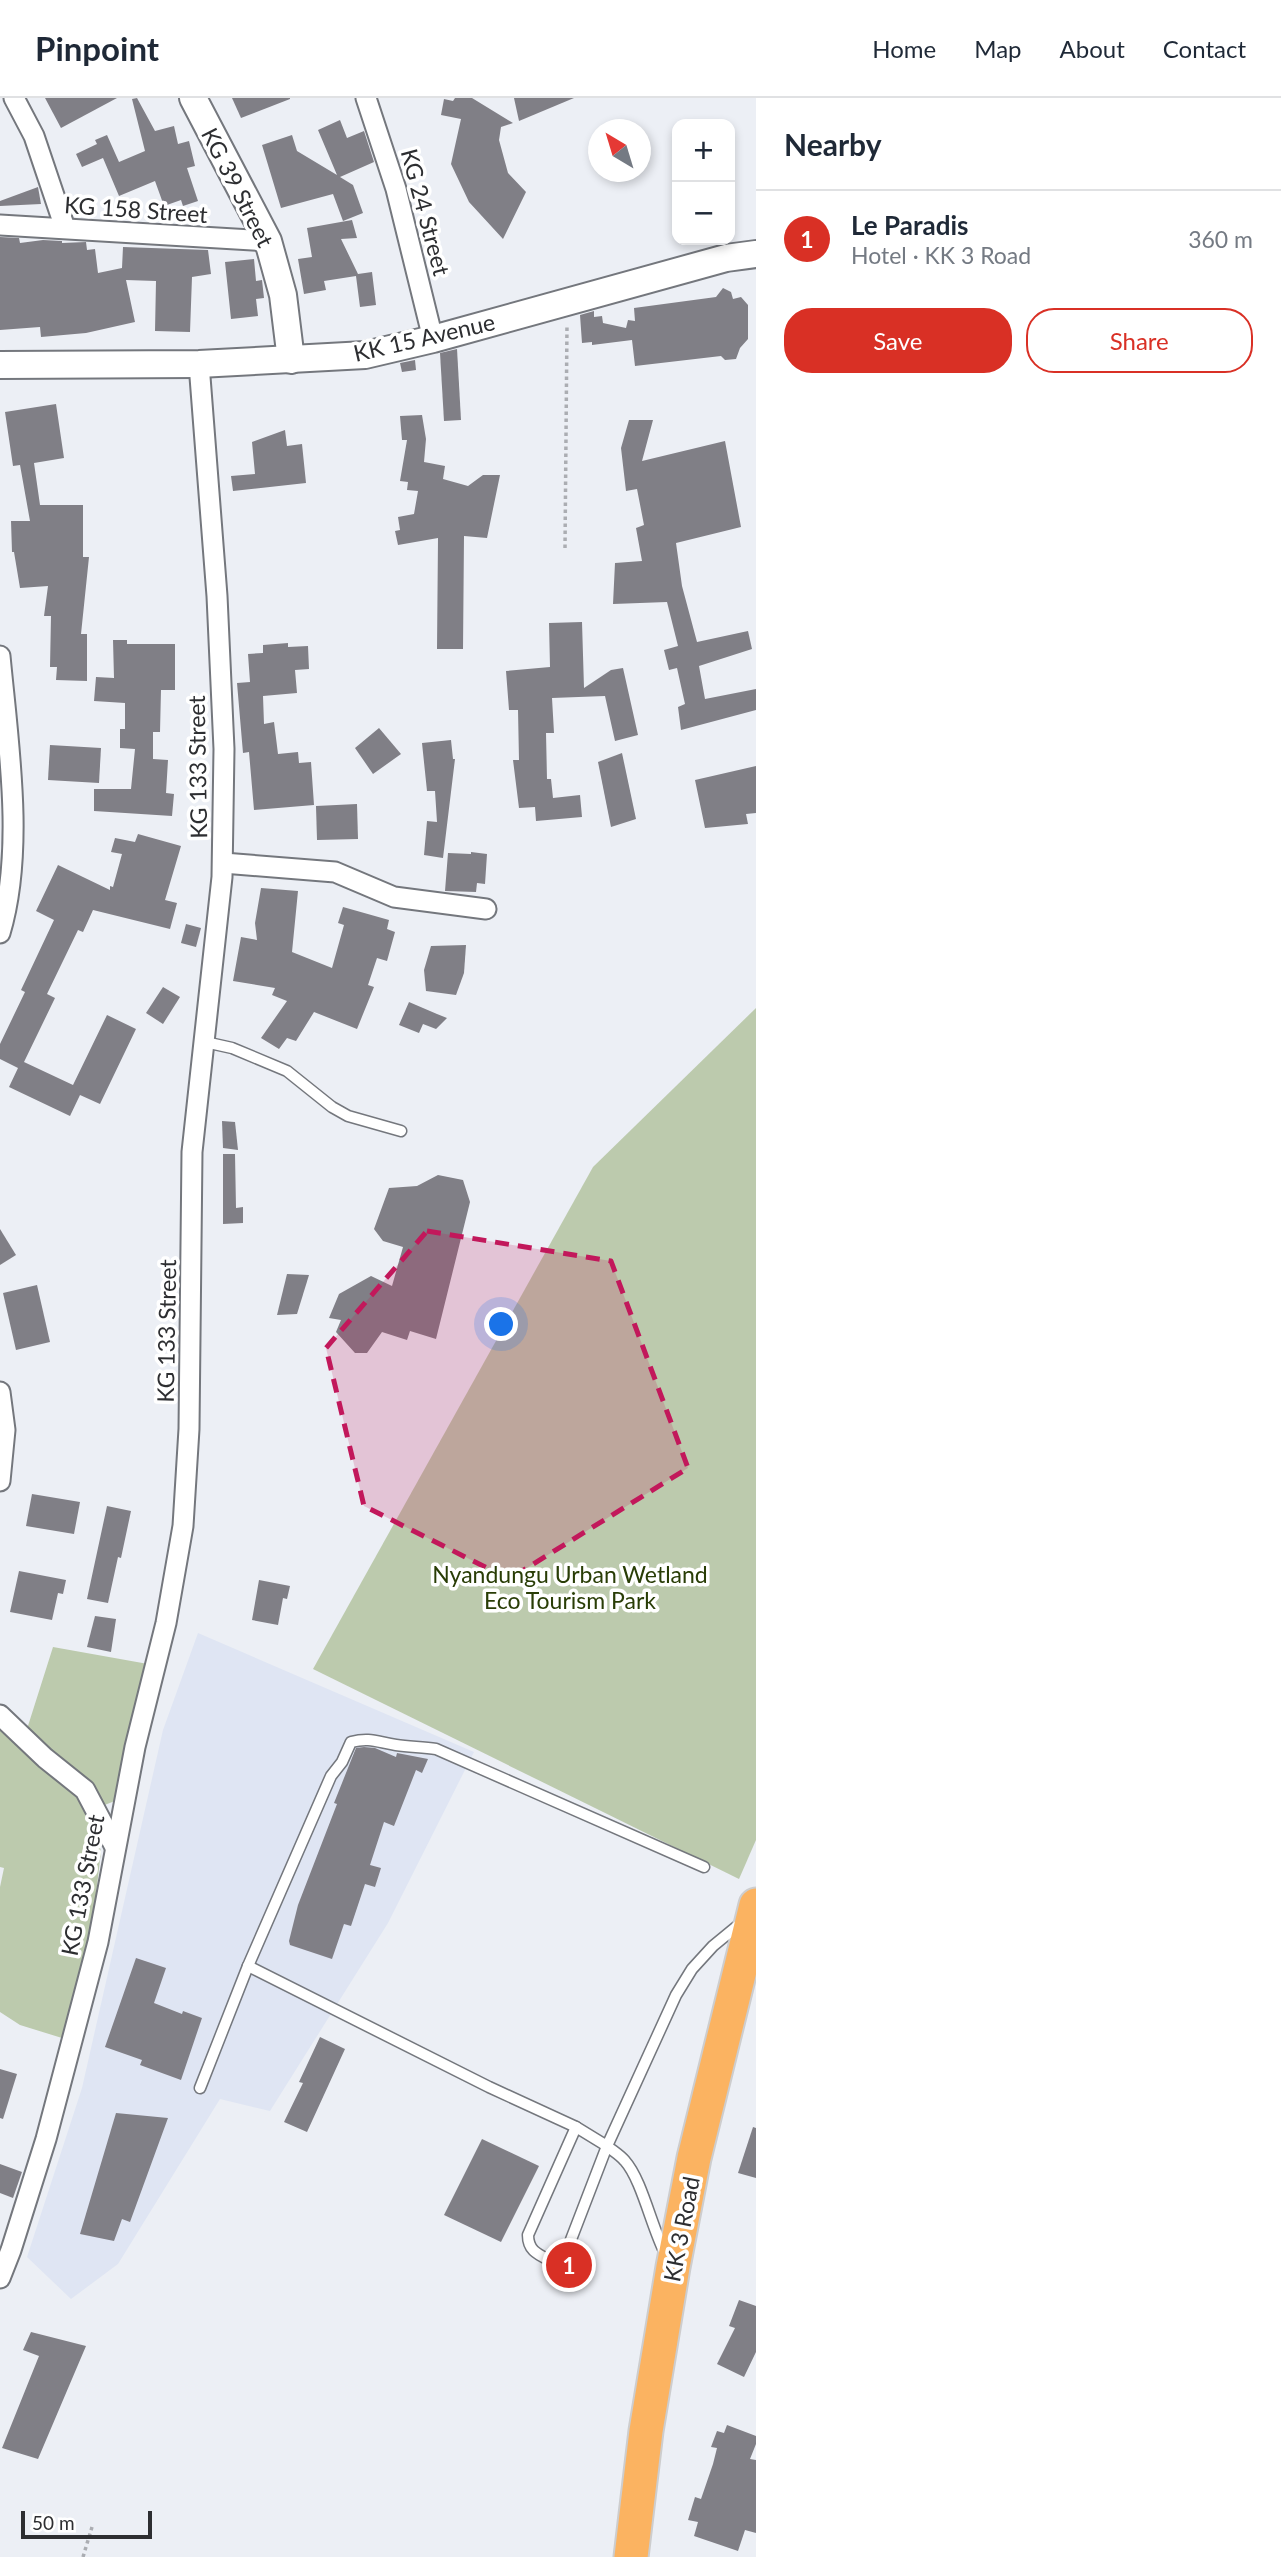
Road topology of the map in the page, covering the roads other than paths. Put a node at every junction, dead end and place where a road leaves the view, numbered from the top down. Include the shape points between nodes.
1 (14, 98) edge
2 (193, 98) edge
3 (372, 101) edge
4 (0, 226) edge
5 (65, 228) junction
6 (268, 241) junction
7 (756, 254) edge
8 (433, 339) junction
9 (291, 360) junction
10 (199, 364) junction
11 (0, 365) edge
12 (0, 656) edge
13 (223, 863) junction
14 (486, 909) dead end
15 (0, 933) edge
16 (205, 1042) junction
17 (401, 1131) dead end
18 (0, 1392) edge
19 (0, 1481) edge
20 (0, 1715) edge
21 (115, 1847) junction
22 (704, 1867) dead end
23 (755, 1908) edge
24 (248, 1966) junction
25 (200, 2088) dead end
26 (576, 2127) junction
27 (607, 2146) junction
28 (673, 2267) junction
29 (0, 2278) edge
30 (631, 2557) edge

1 - 5 street via 34,136
2 - 6 street, KG 39 Street
3 - 8 street, KG 24 Street
4 - 5 street, KG 158 Street
5 - 6 street, KG 158 Street
6 - 9 street, KG 39 Street
7 - 8 street, KK 15 Avenue via 726,258
8 - 9 street, KK 15 Avenue via 365,355
9 - 10 street, KK 15 Avenue
10 - 11 street, KK 15 Avenue
10 - 13 street, KG 133 Street via 217,596 224,750
12 - 15 street via 13,842
13 - 14 street via 335,872 394,897
13 - 16 street, KG 133 Street
16 - 17 lane via 287,1071 348,1116
16 - 21 street, KG 133 Street via 192,1152 189,1429 183,1526
18 - 19 street via 5,1430
20 - 21 street via 85,1790
21 - 29 street, KG 133 Street via 97,1942 46,2139
22 - 24 lane via 436,1749 366,1738 351,1742 331,1776
23 - 27 lane via 713,1946 676,1995
23 - 28 highway, KK 3 Road via 694,2158
24 - 25 lane
24 - 26 lane
26 - 27 lane
26 - 27 lane via 528,2235 534,2252 549,2260 567,2250
27 - 28 lane via 632,2171 654,2233
28 - 30 highway, KK 3 Road

